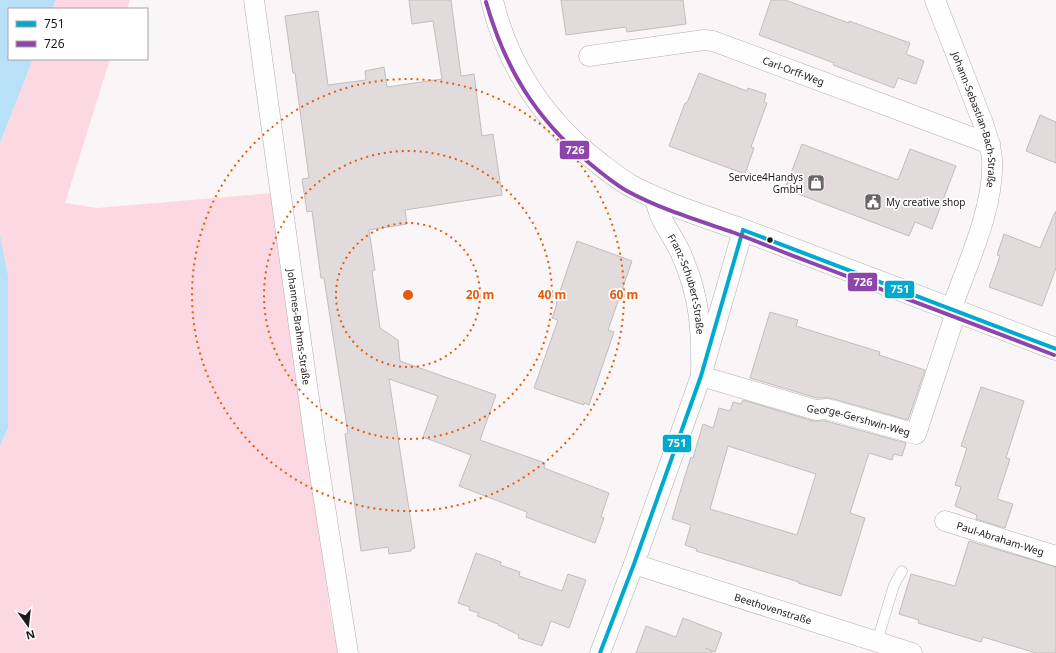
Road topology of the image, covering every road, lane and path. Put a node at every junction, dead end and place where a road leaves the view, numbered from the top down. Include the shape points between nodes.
1 (254, 0) edge
2 (492, 0) edge
3 (935, 0) edge
4 (589, 56) dead end
5 (990, 144) junction
6 (654, 198) junction
7 (743, 230) junction
8 (954, 311) junction
9 (1056, 349) edge
10 (701, 376) junction
11 (944, 521) dead end
12 (1056, 556) edge
13 (634, 564) junction
14 (902, 571) dead end
15 (877, 642) junction
16 (348, 653) edge
17 (600, 653) edge
18 (912, 653) edge

1 - 16 street, Johannes-Brahms-Straße via 315,444
2 - 6 street via 514,63 550,118 573,142 600,164
3 - 5 street, Johann-Sebastian-Bach-Straße
4 - 5 street, Carl-Orff-Weg via 704,40 714,41
5 - 8 street, Johann-Sebastian-Bach-Straße via 990,190
6 - 7 street
6 - 10 street, Franz-Schubert-Straße via 660,215 682,255 692,282 700,316
7 - 8 street
7 - 10 street, Franz-Schubert-Straße
8 - 9 street
8 - 10 street, George-Gershwin-Weg via 916,434 827,409 816,410
10 - 13 street, Franz-Schubert-Straße
11 - 12 street, Paul-Abraham-Weg
13 - 15 street, Beethovenstraße
13 - 17 street, Franz-Schubert-Straße
14 - 15 lane via 894,585
15 - 18 street, Beethovenstraße

